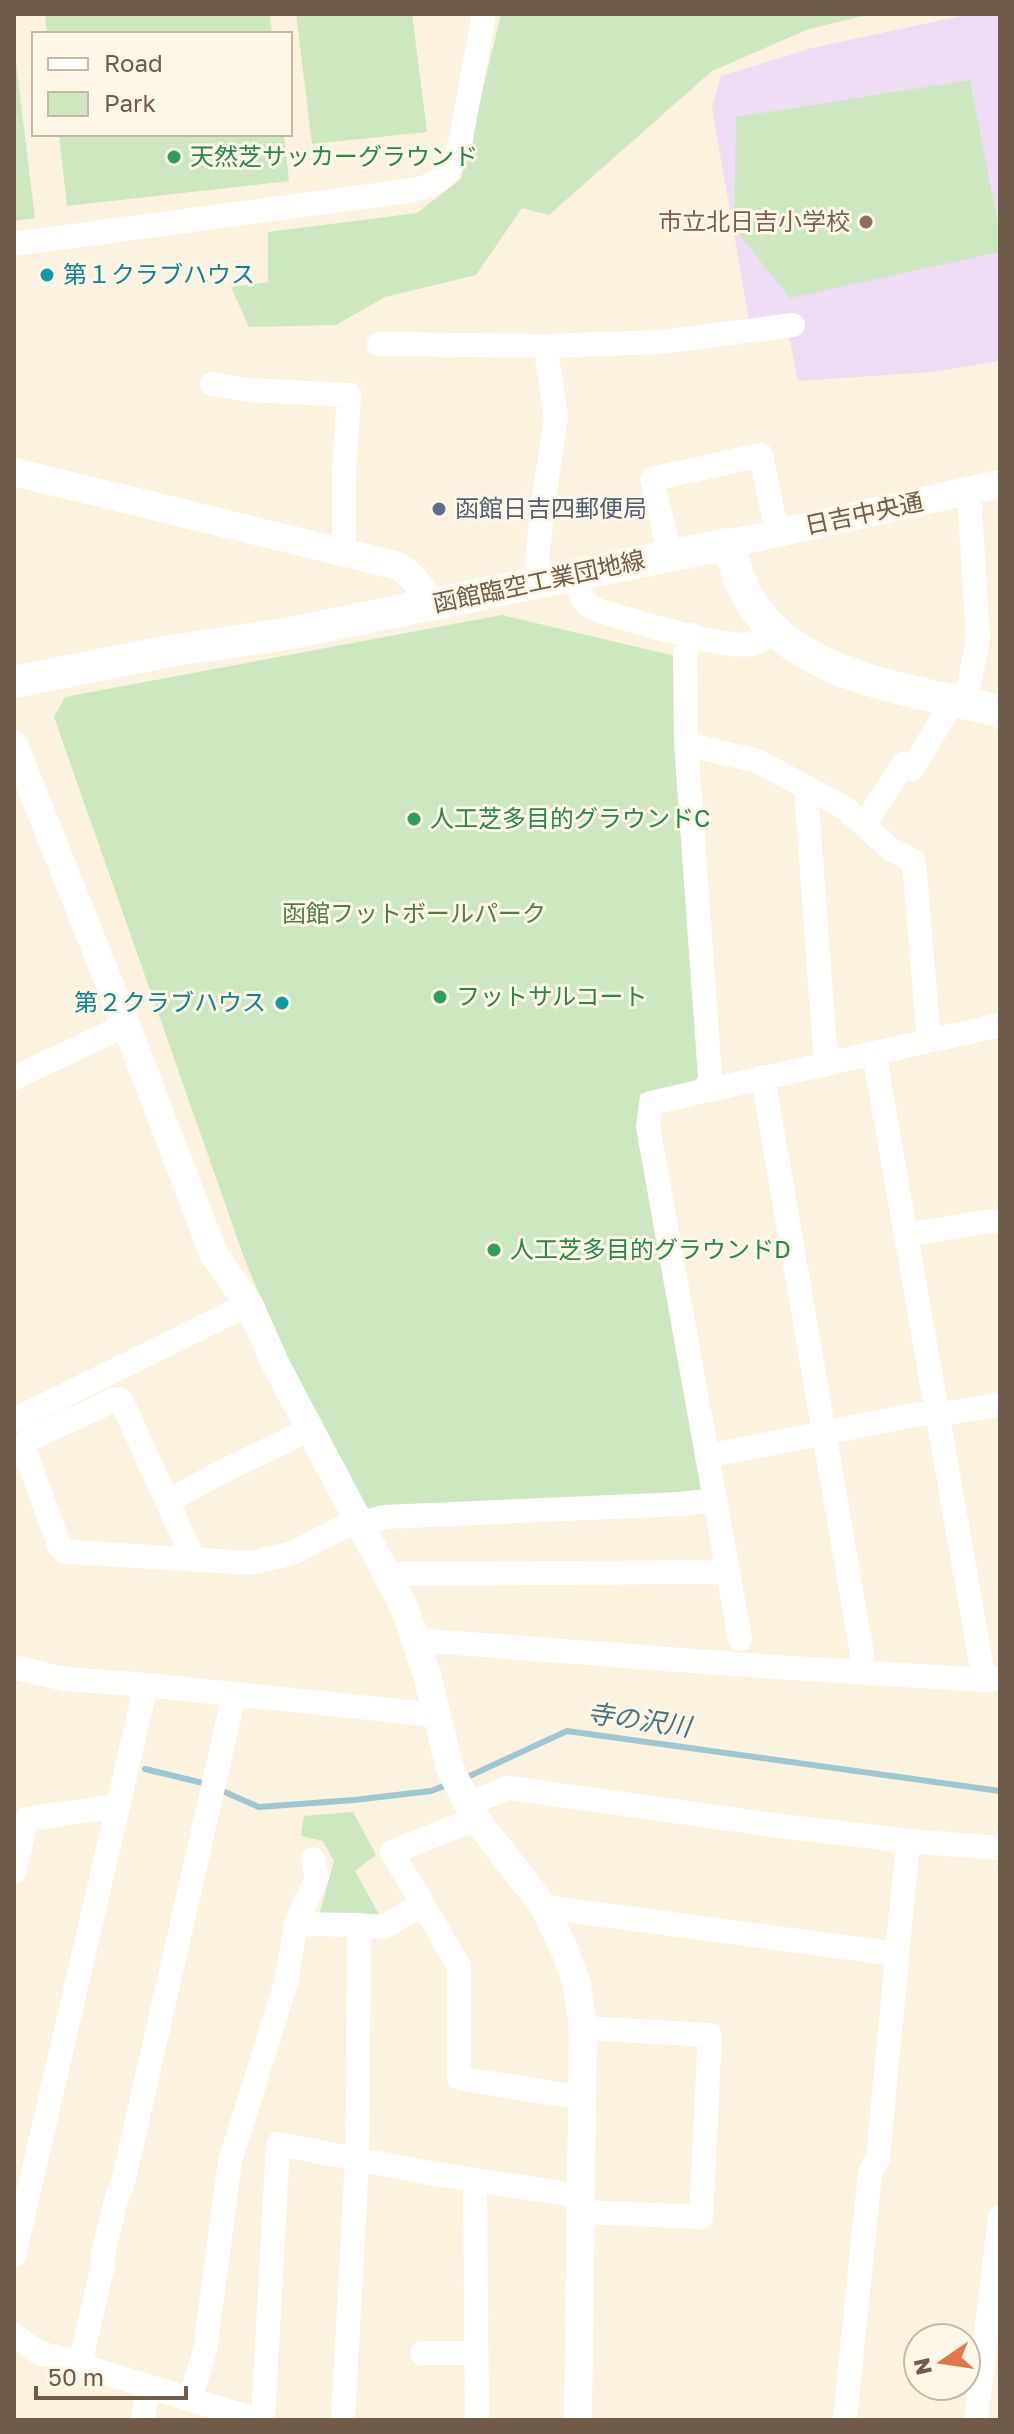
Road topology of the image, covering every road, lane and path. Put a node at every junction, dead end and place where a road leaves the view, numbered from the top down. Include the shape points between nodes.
1 (484, 14) edge
2 (14, 244) edge
3 (793, 325) dead end
4 (379, 344) dead end
5 (545, 346) junction
6 (212, 384) dead end
7 (14, 472) edge
8 (1000, 484) edge
9 (969, 491) junction
10 (777, 533) junction
11 (728, 544) junction
12 (344, 551) junction
13 (670, 555) junction
14 (571, 576) junction
15 (535, 584) junction
16 (432, 605) junction
17 (773, 630) junction
18 (691, 635) junction
19 (14, 682) edge
20 (954, 709) junction
21 (1000, 712) edge
22 (686, 744) junction
23 (14, 745) edge
24 (807, 787) junction
25 (864, 825) junction
26 (126, 1025) junction
27 (1000, 1025) edge
28 (929, 1041) junction
29 (874, 1053) junction
30 (826, 1063) junction
31 (763, 1077) junction
32 (14, 1078) edge
33 (711, 1090) junction
34 (1000, 1220) edge
35 (905, 1235) junction
36 (249, 1304) junction
37 (1000, 1404) edge
38 (936, 1413) junction
39 (14, 1420) edge
40 (310, 1429) junction
41 (822, 1433) junction
42 (707, 1456) junction
43 (714, 1500) junction
44 (168, 1501) junction
45 (359, 1524) junction
46 (193, 1558) junction
47 (728, 1572) junction
48 (386, 1574) junction
49 (740, 1639) dead end
50 (417, 1640) junction
51 (862, 1654) dead end
52 (15, 1670) edge
53 (992, 1679) edge
54 (146, 1685) junction
55 (234, 1695) junction
56 (436, 1715) junction
57 (464, 1796) junction
58 (118, 1806) junction
59 (908, 1841) junction
60 (1000, 1848) edge
61 (313, 1859) dead end
62 (14, 1872) edge
63 (422, 1905) junction
64 (544, 1907) junction
65 (296, 1924) junction
66 (359, 1925) junction
67 (896, 1954) junction
68 (583, 2028) junction
69 (582, 2098) junction
70 (357, 2160) junction
71 (475, 2180) junction
72 (581, 2204) junction
73 (1000, 2217) edge
74 (14, 2255) edge
75 (14, 2335) edge
76 (422, 2353) dead end
77 (476, 2353) junction
78 (80, 2364) junction
79 (150, 2387) junction
80 (190, 2399) junction
81 (254, 2419) edge
82 (142, 2420) edge
83 (343, 2420) edge
84 (477, 2420) edge
85 (578, 2420) edge
86 (845, 2420) edge
87 (976, 2420) edge

1 - 2 street via 460,144 453,165 435,184
3 - 5 street via 662,342
4 - 5 street
5 - 15 street via 556,417
6 - 12 street via 349,395
7 - 12 street
8 - 9 street, 日吉中央通
9 - 10 street, 日吉中央通
9 - 20 street via 978,641
10 - 11 street, 日吉中央通
10 - 13 street via 761,455 652,479
11 - 13 main road, 函館臨空工業団地線
11 - 17 main road via 741,586
12 - 16 street via 405,569
13 - 14 main road, 函館臨空工業団地線
14 - 15 main road, 函館臨空工業団地線
14 - 18 street via 585,603 599,611
15 - 16 main road, 函館臨空工業団地線
16 - 19 main road, 函館臨空工業団地線
17 - 18 street via 757,643 740,645
17 - 20 main road via 812,657
18 - 22 street via 685,656
20 - 21 main road
20 - 25 street via 912,769 903,764
22 - 24 street via 757,761
22 - 33 street
23 - 26 street
24 - 25 street
24 - 30 street
25 - 28 street via 890,849 914,861
26 - 32 street
26 - 36 street via 214,1255
27 - 28 street
28 - 29 street
29 - 30 street
29 - 35 street
30 - 31 street
31 - 33 street
31 - 41 street
33 - 42 street via 651,1103 648,1127
34 - 35 street
35 - 38 street
36 - 39 street
36 - 40 street
37 - 38 street
38 - 41 street
38 - 53 street
40 - 44 street
40 - 45 street
41 - 42 street
41 - 51 street
42 - 43 street
43 - 45 street via 385,1517
43 - 47 street
44 - 46 street
44 - 46 street via 121,1400 25,1444 64,1551
45 - 46 street via 293,1553 251,1563
45 - 48 street
47 - 48 street
47 - 49 street
48 - 50 street
50 - 53 street
50 - 56 street
52 - 54 street
54 - 55 street
54 - 58 street
55 - 56 street
55 - 78 street
56 - 57 street
57 - 59 street via 509,1788
57 - 63 street via 392,1852
57 - 64 street
58 - 62 street via 27,1819
58 - 74 street
59 - 60 street
59 - 67 street
61 - 65 street via 317,1877
63 - 66 street via 383,1927
63 - 69 street via 459,1966 459,2078
64 - 67 street
64 - 68 street via 577,1985
65 - 66 street
65 - 80 street via 286,1983 230,2161 205,2350
66 - 70 street
67 - 86 street via 878,2158 870,2173
68 - 69 street
68 - 72 street via 710,2035 701,2217
69 - 72 street
70 - 71 street
70 - 81 street via 278,2144
70 - 83 street
71 - 72 street
71 - 77 street
72 - 85 street
73 - 87 street
75 - 78 street via 38,2352
76 - 77 street
77 - 84 street
78 - 79 street
79 - 80 street
79 - 82 street
80 - 81 street

